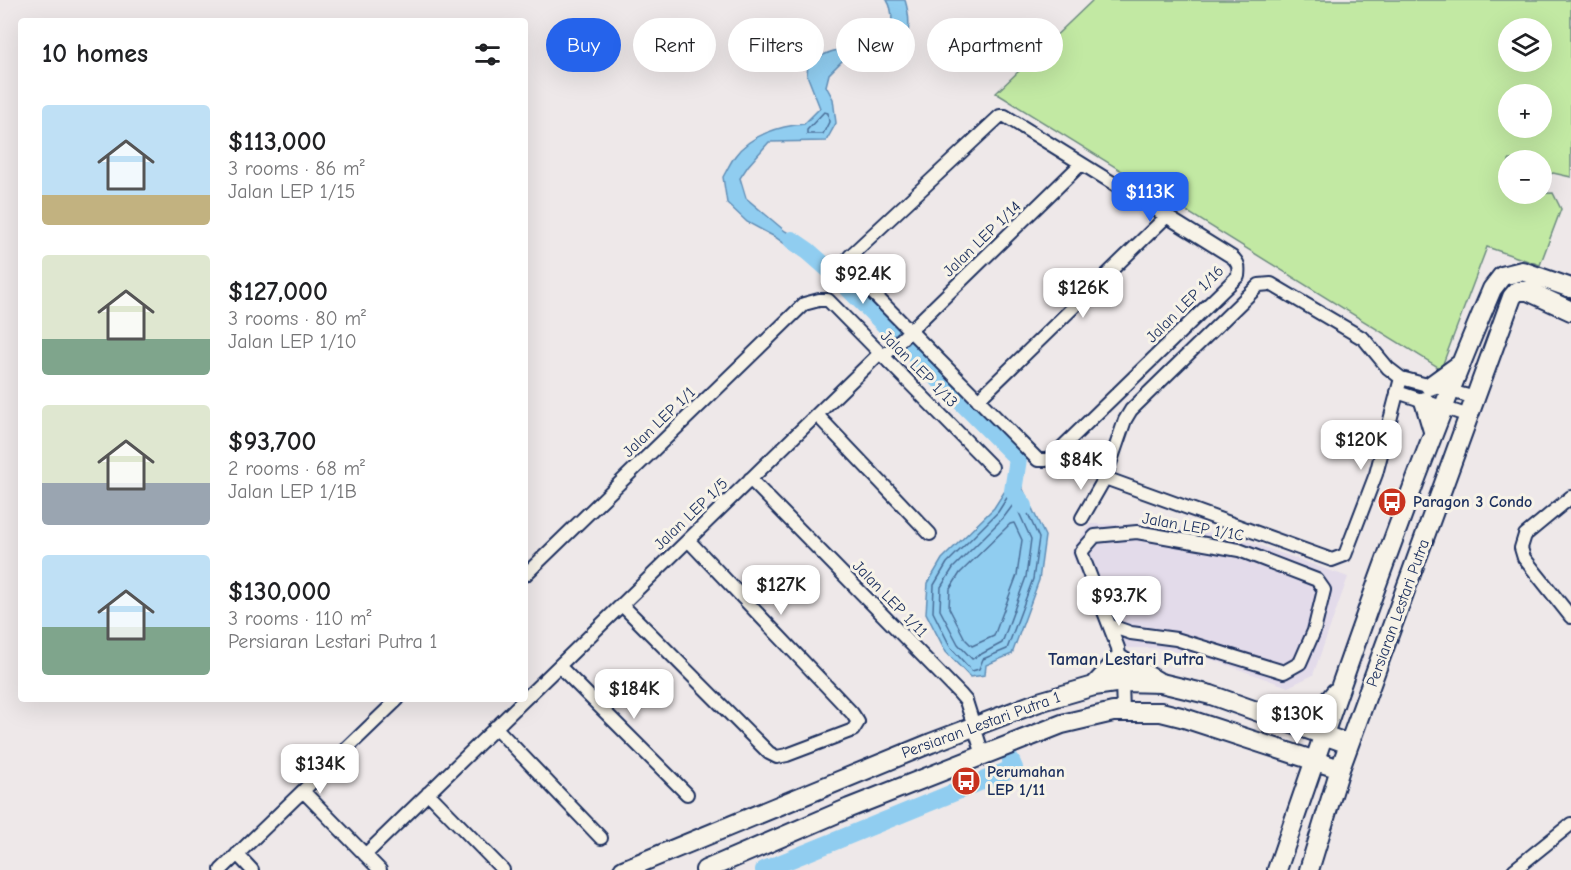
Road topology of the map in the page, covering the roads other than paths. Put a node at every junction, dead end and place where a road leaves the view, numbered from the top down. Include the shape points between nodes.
1 (1081, 164) junction
2 (1167, 216) junction
3 (1508, 273) junction
4 (1571, 288) edge
5 (1517, 291) junction
6 (819, 300) joint
7 (1552, 302) junction
8 (1571, 311) edge
9 (1506, 317) junction
10 (907, 334) junction
11 (885, 353) junction
12 (1459, 365) junction
13 (1401, 378) junction
14 (1396, 392) junction
15 (1427, 394) junction
16 (1476, 398) junction
17 (1445, 399) junction
18 (978, 400) junction
19 (817, 414) junction
20 (1469, 416) junction
21 (1434, 431) junction
22 (992, 467) dead end
23 (1105, 478) junction
24 (750, 479) junction
25 (1571, 497) edge
26 (1082, 518) dead end
27 (930, 534) dead end
28 (688, 540) junction
29 (528, 572) edge
30 (622, 604) junction
31 (1569, 610) edge
32 (1111, 626) junction
33 (1140, 635) junction
34 (1118, 653) junction
35 (559, 666) junction
36 (1122, 682) junction
37 (1161, 683) junction
38 (1342, 684) junction
39 (1094, 686) junction
40 (528, 696) edge
41 (395, 702) edge
42 (522, 702) edge
43 (1123, 712) junction
44 (1283, 721) junction
45 (975, 727) junction
46 (495, 728) junction
47 (1323, 736) junction
48 (1349, 744) junction
49 (1275, 748) junction
50 (983, 755) junction
51 (1314, 761) junction
52 (1340, 769) junction
53 (834, 782) junction
54 (303, 791) junction
55 (428, 793) junction
56 (687, 794) dead end
57 (1300, 804) junction
58 (1571, 824) edge
59 (601, 838) dead end
60 (237, 854) junction
61 (365, 855) junction
62 (221, 870) edge
63 (252, 870) edge
64 (380, 870) edge
65 (503, 870) edge
66 (623, 870) edge
67 (653, 870) edge
68 (705, 870) edge
69 (1277, 870) edge
70 (1309, 870) edge
71 (1514, 870) edge

1 - 2 street, Jalan LEP 1/16
1 - 10 street, Jalan LEP 1/14
1 - 10 street, Jalan LEP 1/16 via 1000,116 850,256 848,268
2 - 18 street
2 - 18 street, Jalan LEP 1/16 via 1237,261 1238,276 1051,458 1038,460
3 - 4 street via 1522,271
3 - 5 street
3 - 12 street, Persiaran Lestari Putra via 1492,289
5 - 7 street via 1528,291
5 - 9 street, Persiaran Lestari Putra
6 - 11 street, Jalan LEP 1/13 via 828,300
6 - 29 street, Jalan LEP 1/1 via 804,304
7 - 8 street
7 - 9 street via 1526,303
9 - 16 street, Persiaran Lestari Putra
10 - 11 street, Jalan LEP 1/14
10 - 18 street, Jalan LEP 1/16
11 - 19 street, Jalan LEP 1/5
11 - 22 street, Jalan LEP 1/13
12 - 15 street
12 - 17 street, Persiaran Lestari Putra
13 - 14 street
13 - 15 street
13 - 23 street via 1364,339 1271,284 1259,285 1131,410
14 - 15 street
14 - 23 street via 1376,474 1345,555 1332,560
15 - 17 street
15 - 17 street
15 - 21 street
16 - 17 street
16 - 20 street, Persiaran Lestari Putra
17 - 20 street
17 - 21 street, Persiaran Lestari Putra
19 - 24 street, Jalan LEP 1/5
19 - 27 street
20 - 48 street, Persiaran Lestari Putra
21 - 38 street, Persiaran Lestari Putra
23 - 26 street
24 - 28 street, Jalan LEP 1/5
24 - 45 street, Jalan LEP 1/11 via 960,694
25 - 31 street via 1525,534 1521,548 1524,558
28 - 30 street, Jalan LEP 1/5
28 - 30 street via 852,713 858,722 853,730 787,755 777,757 769,753
30 - 35 street, Jalan LEP 1/5
32 - 33 street
32 - 33 street, Jalan LEP 1/1C via 1081,552 1095,536 1137,532 1239,550 1317,580 1324,590 1314,631 1300,663 1284,672 1176,639
32 - 34 street
33 - 34 street via 1130,638
34 - 36 street
34 - 37 street via 1140,673
34 - 39 street
35 - 40 street, Jalan LEP 1/5
35 - 56 street
36 - 37 street, Persiaran Lestari Putra 1
36 - 39 street, Persiaran Lestari Putra 1
36 - 43 street
37 - 44 street, Persiaran Lestari Putra 1 via 1211,695
38 - 44 street via 1318,712
38 - 47 street, Persiaran Lestari Putra
39 - 45 street, Persiaran Lestari Putra 1
41 - 54 street
42 - 46 street, Jalan LEP 1/5
43 - 49 street, Persiaran Lestari Putra 1 via 1161,712
43 - 50 street, Persiaran Lestari Putra 1 via 1062,724
44 - 47 street, Persiaran Lestari Putra 1
45 - 50 street, Jalan LEP 1/11
45 - 53 street, Persiaran Lestari Putra 1
46 - 55 street, Jalan LEP 1/5
46 - 59 street
47 - 48 street, Persiaran Lestari Putra 1
47 - 51 street, Persiaran Lestari Putra
48 - 52 street, Persiaran Lestari Putra
49 - 51 street, Persiaran Lestari Putra 1
49 - 57 street via 1291,758 1296,767
50 - 68 street, Persiaran Lestari Putra 1
51 - 52 street, Persiaran Lestari Putra 1
51 - 57 street, Persiaran Lestari Putra
52 - 70 street, Persiaran Lestari Putra
53 - 66 street, Persiaran Lestari Putra 1
53 - 67 street via 778,819
54 - 60 street
54 - 61 street
55 - 61 street, Jalan LEP 1/5
55 - 65 street
57 - 69 street, Persiaran Lestari Putra
58 - 71 street
60 - 62 street
60 - 63 street
61 - 64 street

